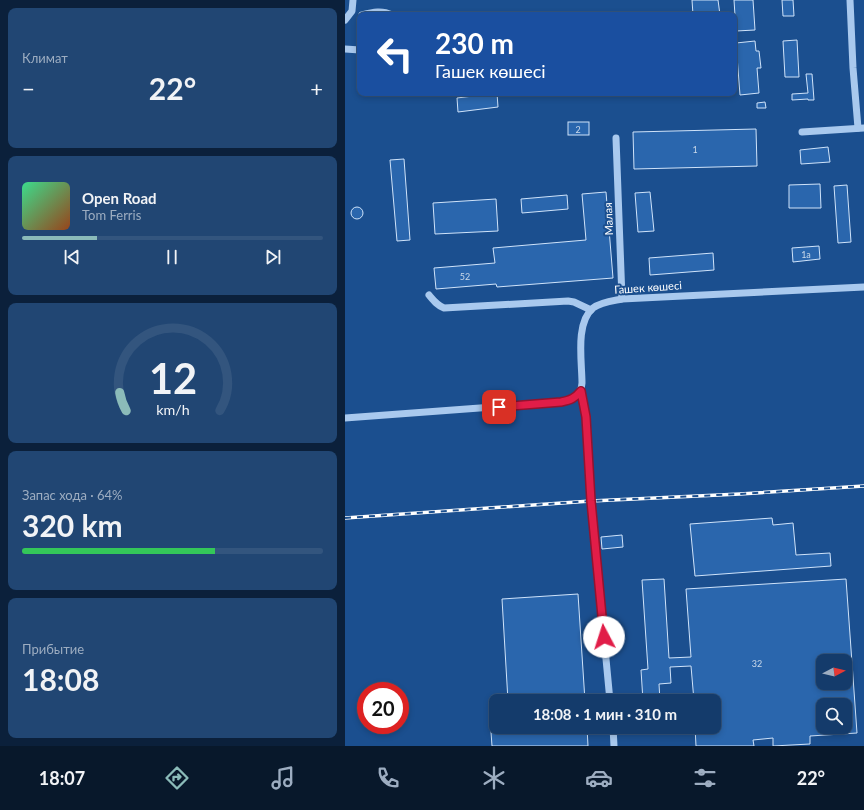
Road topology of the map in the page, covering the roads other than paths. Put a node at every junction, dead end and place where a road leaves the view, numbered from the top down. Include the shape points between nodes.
1 (353, 0) edge
2 (850, 0) edge
3 (357, 16) edge
4 (345, 20) edge
5 (345, 49) edge
6 (357, 50) edge
7 (861, 128) edge
8 (801, 132) dead end
9 (616, 138) dead end
10 (864, 287) edge
11 (429, 295) dead end
12 (622, 299) junction
13 (591, 310) junction
14 (581, 391) junction
15 (345, 418) edge
16 (609, 694) edge
17 (613, 734) edge
18 (614, 746) edge

1 - 4 street via 352,11
2 - 7 street via 853,68
3 - 4 street
5 - 6 street
7 - 8 street
9 - 12 street, Малая
10 - 12 street, Гашек көшесі
11 - 13 street via 434,302 444,308 568,301
12 - 13 street, Гашек көшесі via 601,304
13 - 14 street via 582,325
14 - 15 street via 571,400 561,402
14 - 16 street via 586,417 591,501
17 - 18 street

